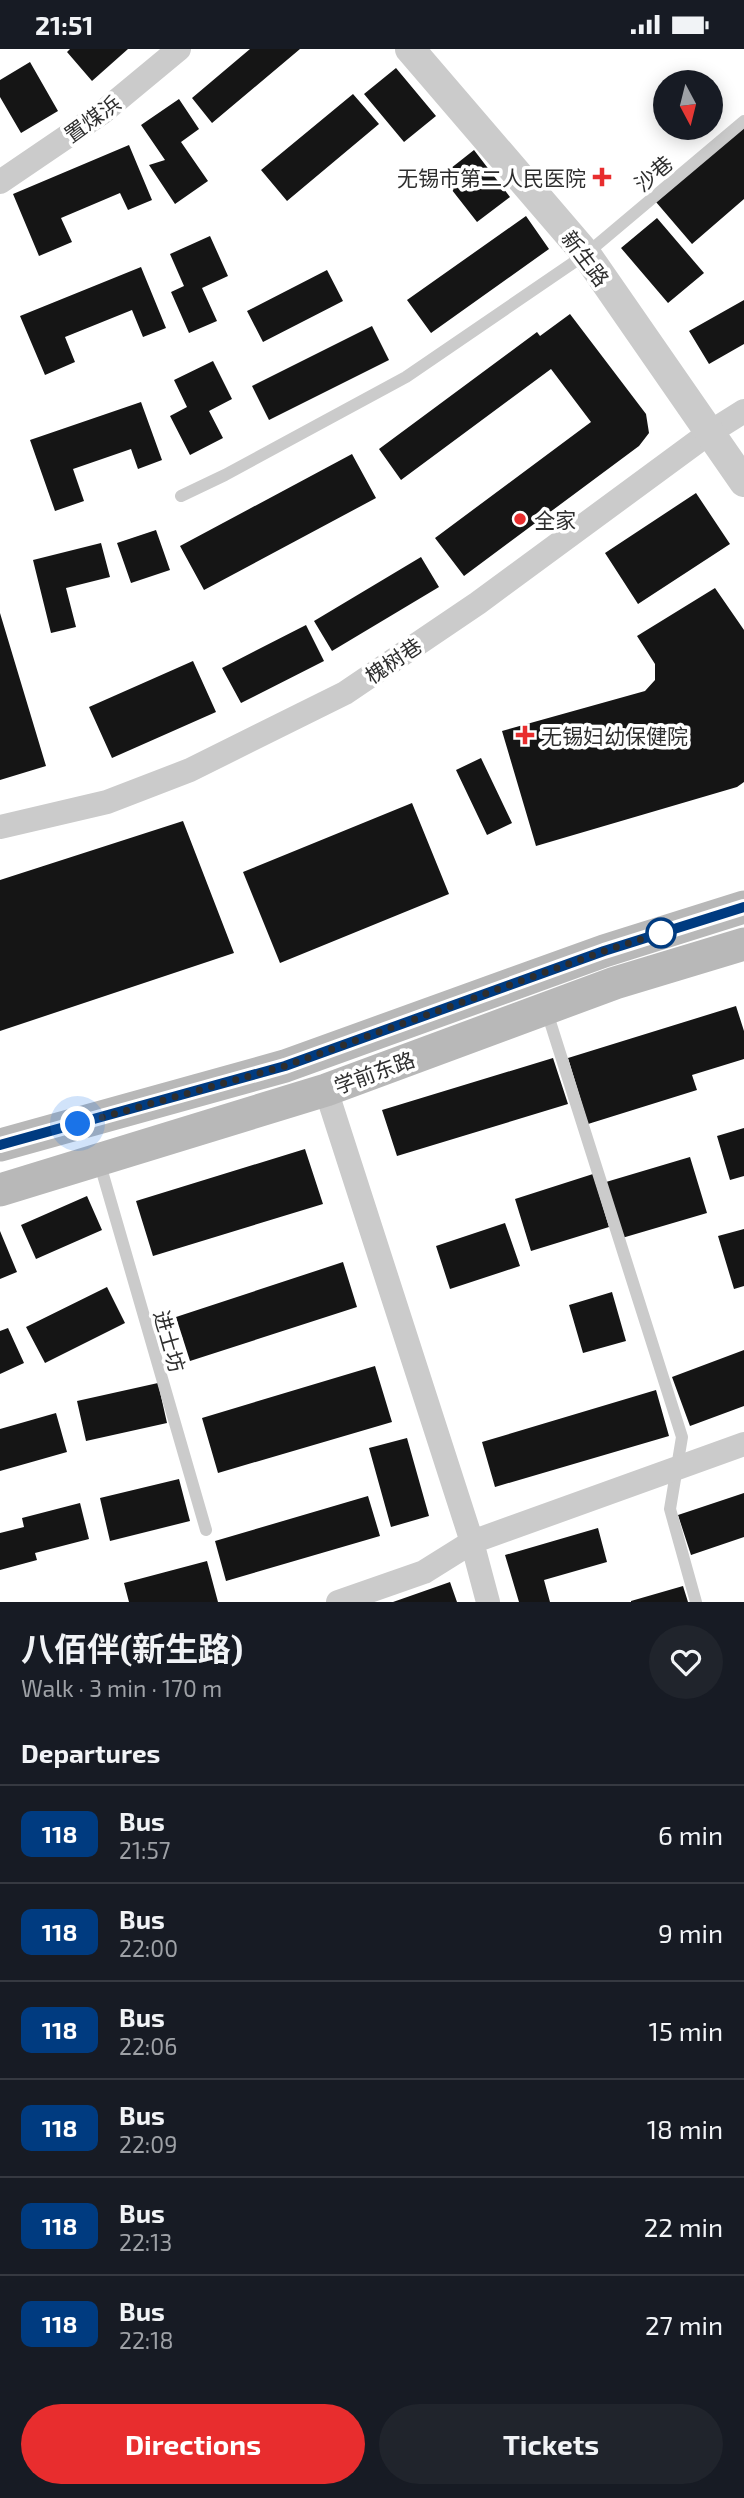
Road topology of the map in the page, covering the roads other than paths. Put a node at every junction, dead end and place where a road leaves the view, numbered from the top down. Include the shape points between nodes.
1 (179, 49) edge
2 (410, 49) edge
3 (744, 121) edge
4 (0, 182) edge
5 (586, 254) junction
6 (744, 411) edge
7 (709, 433) junction
8 (744, 482) edge
9 (181, 496) dead end
10 (0, 827) edge
11 (744, 907) edge
12 (744, 944) edge
13 (609, 967) junction
14 (545, 1009) junction
15 (326, 1090) junction
16 (0, 1145) edge
17 (99, 1161) junction
18 (0, 1190) edge
19 (744, 1444) edge
20 (677, 1468) junction
21 (206, 1530) dead end
22 (472, 1542) junction
23 (338, 1602) edge
24 (488, 1602) edge
25 (696, 1602) edge

1 - 4 street, 置煤浜 via 103,112
2 - 5 street, 新生路
3 - 5 lane, 沙巷
5 - 7 street, 新生路
5 - 9 lane, 沙巷 via 406,377
6 - 7 street, 槐树巷
7 - 8 street, 新生路
7 - 10 street, 槐树巷 via 478,603 345,693 190,770 107,802
11 - 13 main road, 学前东路
12 - 13 main road, 学前东路
13 - 14 main road, 学前东路
13 - 16 main road, 学前东路 via 285,1066
14 - 15 main road, 学前东路
14 - 20 lane via 682,1437
15 - 17 main road, 学前东路
15 - 22 street
17 - 18 main road, 学前东路
17 - 21 lane, 进士坊
19 - 20 street
20 - 22 street
20 - 25 lane via 670,1509
22 - 23 street via 424,1572
22 - 24 street

